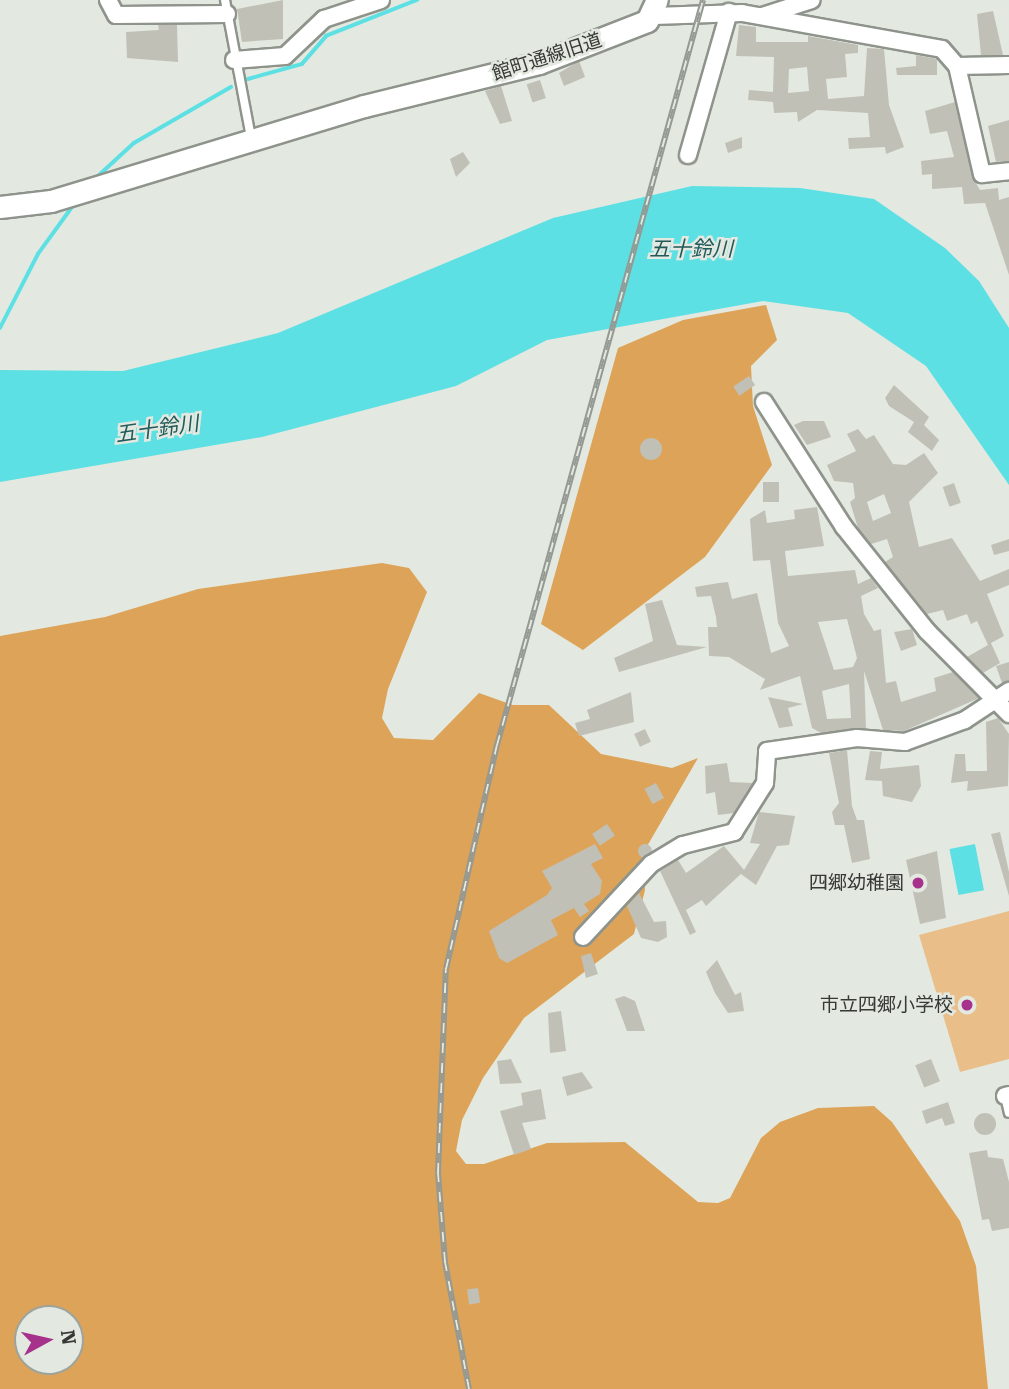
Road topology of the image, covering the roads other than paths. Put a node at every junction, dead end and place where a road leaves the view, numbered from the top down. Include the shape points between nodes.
1 (108, 0) edge
2 (381, 0) edge
3 (812, 0) edge
4 (226, 7) edge
5 (655, 8) edge
6 (729, 12) junction
7 (762, 16) junction
8 (234, 60) junction
9 (1009, 65) edge
10 (957, 66) junction
11 (251, 142) junction
12 (688, 155) dead end
13 (1009, 172) edge
14 (0, 207) edge
15 (764, 402) dead end
16 (1002, 694) edge
17 (1009, 714) edge
18 (583, 937) dead end
19 (1007, 1095) edge
20 (1009, 1113) edge

1 - 4 street via 116,15
2 - 8 street via 316,24 285,56
3 - 7 street
4 - 8 lane
5 - 6 street, 館町通線旧道
5 - 11 street, 館町通線旧道 via 539,63 364,106
6 - 7 street, 館町通線旧道
6 - 12 street
7 - 10 street, 館町通線旧道 via 937,48
8 - 11 lane
9 - 10 street
10 - 13 street via 982,174
11 - 14 street, 館町通線旧道 via 51,201
15 - 16 street via 844,527 927,631
16 - 17 street
16 - 18 street via 965,720 905,742 857,738 767,751 765,783 734,832 683,845 651,864
19 - 20 lane

